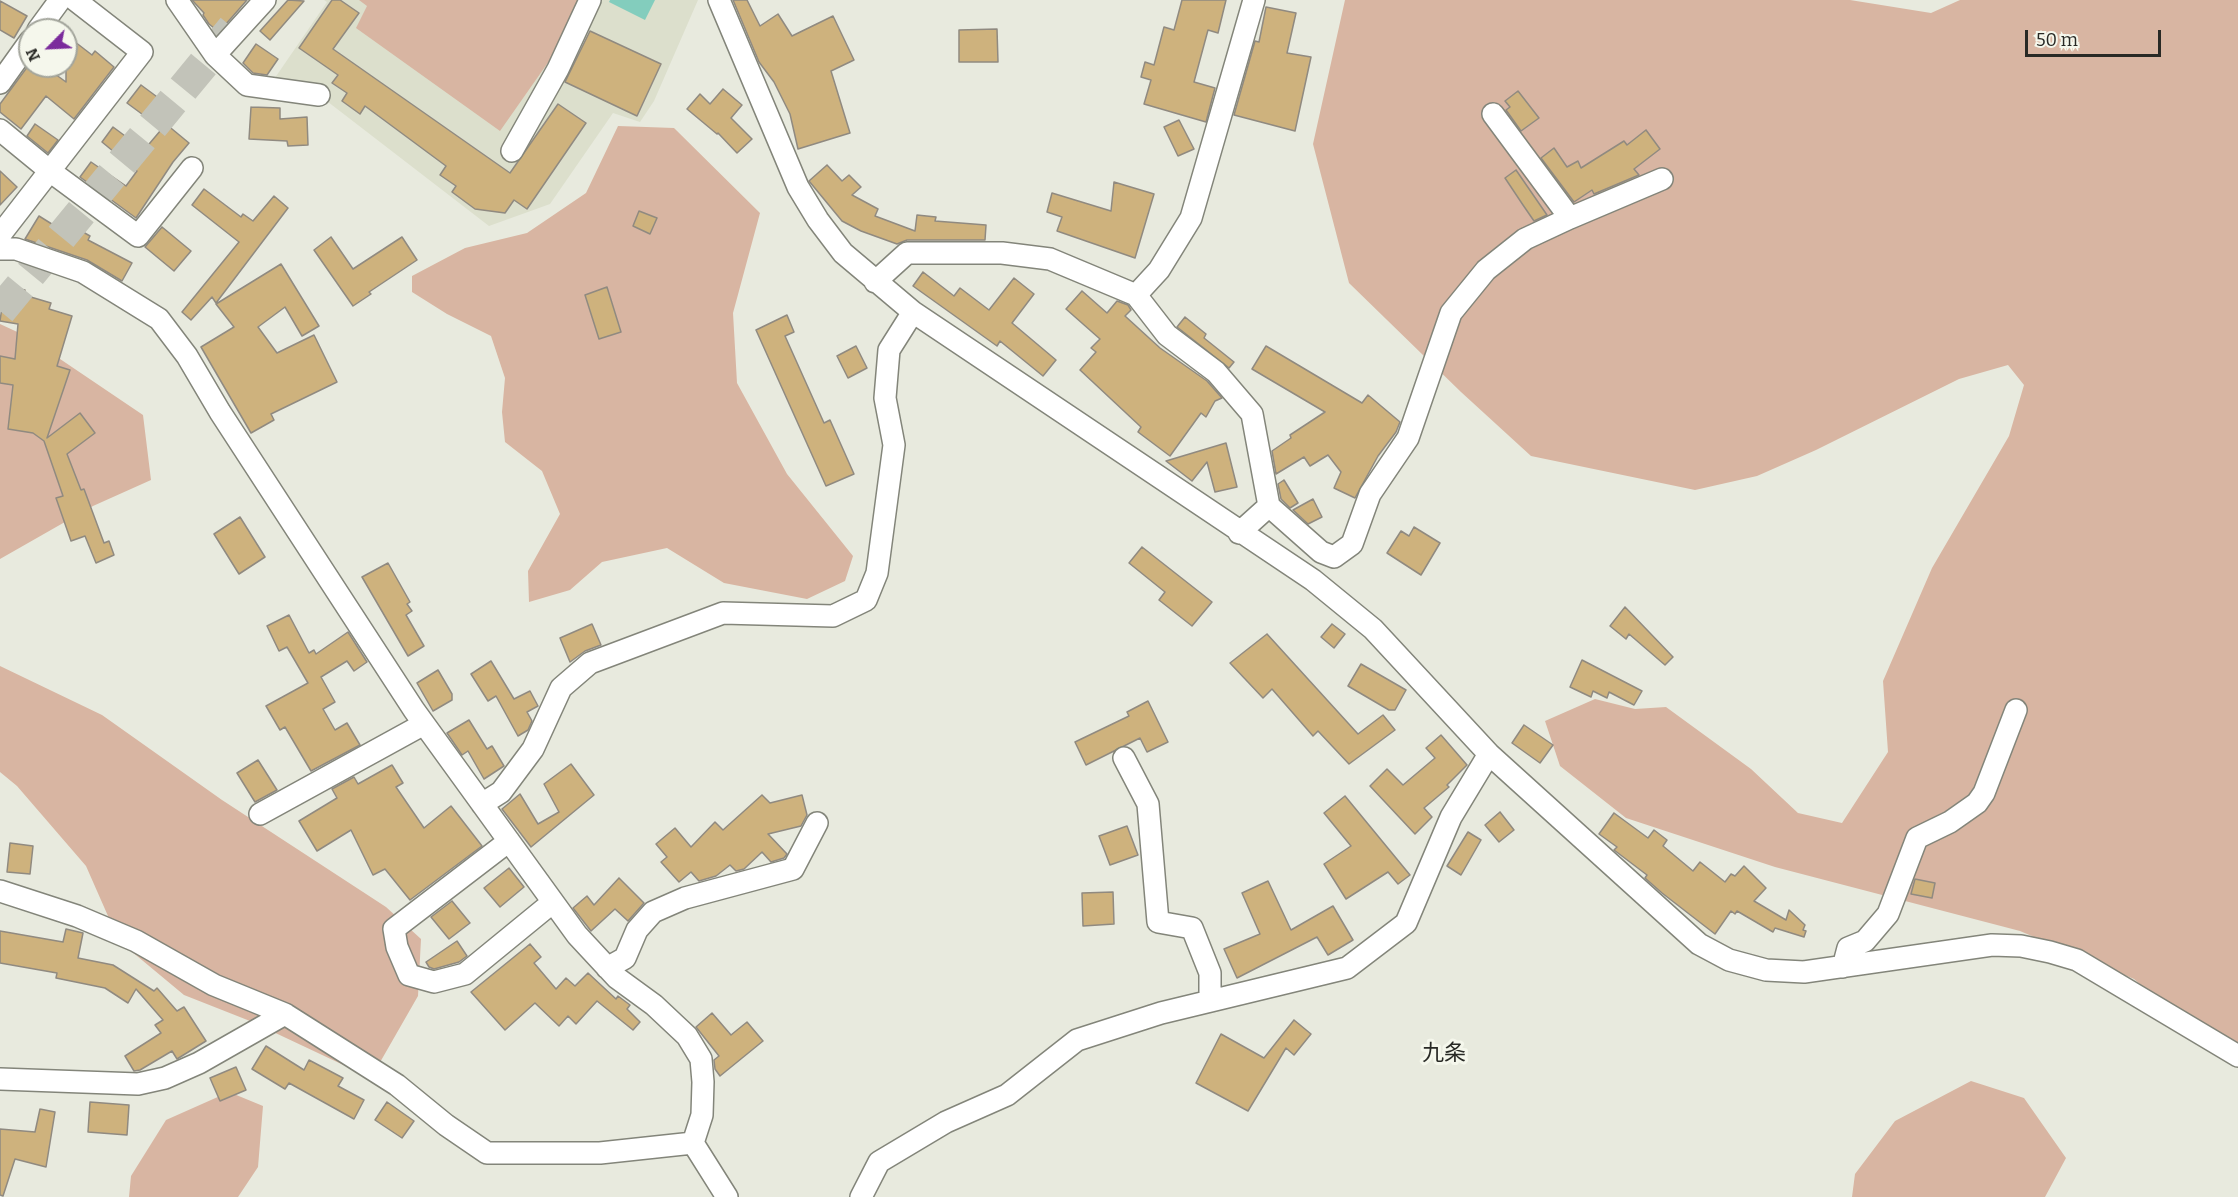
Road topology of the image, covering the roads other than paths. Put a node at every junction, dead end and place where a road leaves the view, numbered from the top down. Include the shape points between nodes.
1 (60, 0) edge
2 (75, 0) edge
3 (177, 0) edge
4 (265, 0) edge
5 (590, 0) edge
6 (719, 0) edge
7 (1254, 0) edge
8 (47, 18) edge
9 (215, 55) junction
10 (18, 58) edge
11 (0, 83) edge
12 (319, 94) dead end
13 (1493, 114) dead end
14 (0, 129) edge
15 (512, 151) dead end
16 (192, 168) dead end
17 (50, 171) junction
18 (1662, 179) dead end
19 (1570, 218) junction
20 (0, 235) edge
21 (0, 249) edge
22 (875, 282) junction
23 (1136, 295) junction
24 (913, 312) junction
25 (1269, 506) junction
26 (1239, 532) junction
27 (2016, 710) dead end
28 (424, 724) junction
29 (1489, 754) junction
30 (1124, 758) dead end
31 (482, 804) junction
32 (260, 814) dead end
33 (817, 823) dead end
34 (509, 841) junction
35 (0, 891) edge
36 (553, 902) junction
37 (607, 968) junction
38 (1843, 968) junction
39 (1210, 1001) junction
40 (285, 1014) junction
41 (2238, 1056) edge
42 (0, 1079) edge
43 (693, 1143) junction
44 (727, 1197) edge
45 (861, 1197) edge

1 - 8 street
2 - 17 street via 142,52
3 - 9 street
4 - 9 street
5 - 15 street via 558,69
6 - 22 street via 798,187 843,253
7 - 23 street via 1191,218 1159,270
9 - 12 street via 246,85
10 - 11 street
13 - 19 street
14 - 17 street
16 - 17 street via 138,236
17 - 20 street
18 - 19 street
19 - 25 street via 1525,239 1486,270 1450,313 1408,438 1370,494 1352,544 1334,557 1321,552
21 - 28 street via 16,249 83,272 159,319 188,356 232,431
22 - 23 street via 907,253 1002,253 1050,259
22 - 24 street
23 - 25 street via 1167,335 1216,372 1252,414
24 - 26 street
24 - 31 street via 890,350 885,398 894,445 877,573 866,600 832,616 723,613 590,663 561,688 533,749 501,792
25 - 26 street
26 - 29 street via 1313,580 1373,629
27 - 38 street via 1984,793 1977,803 1950,822 1917,838 1888,914 1865,941 1848,948
28 - 31 street
28 - 32 street
29 - 38 street via 1699,944 1729,960 1766,970
29 - 39 street via 1451,817 1406,923 1347,968
30 - 39 street via 1148,804 1158,922 1192,928 1210,973
31 - 34 street
33 - 37 street via 794,869 685,898 653,912 637,930 624,958
34 - 36 street
34 - 36 street via 394,929 409,975 434,982 465,974
35 - 40 street via 78,916 135,941 214,986
36 - 37 street via 576,935
37 - 43 street via 687,1036 701,1059 702,1115
38 - 41 street via 1992,945 2050,952 2077,960
39 - 45 street via 1161,1012 1077,1040 1007,1095 946,1122 879,1162
40 - 42 street via 199,1064 147,1082
40 - 43 street via 397,1085 487,1153 600,1153
43 - 44 street

